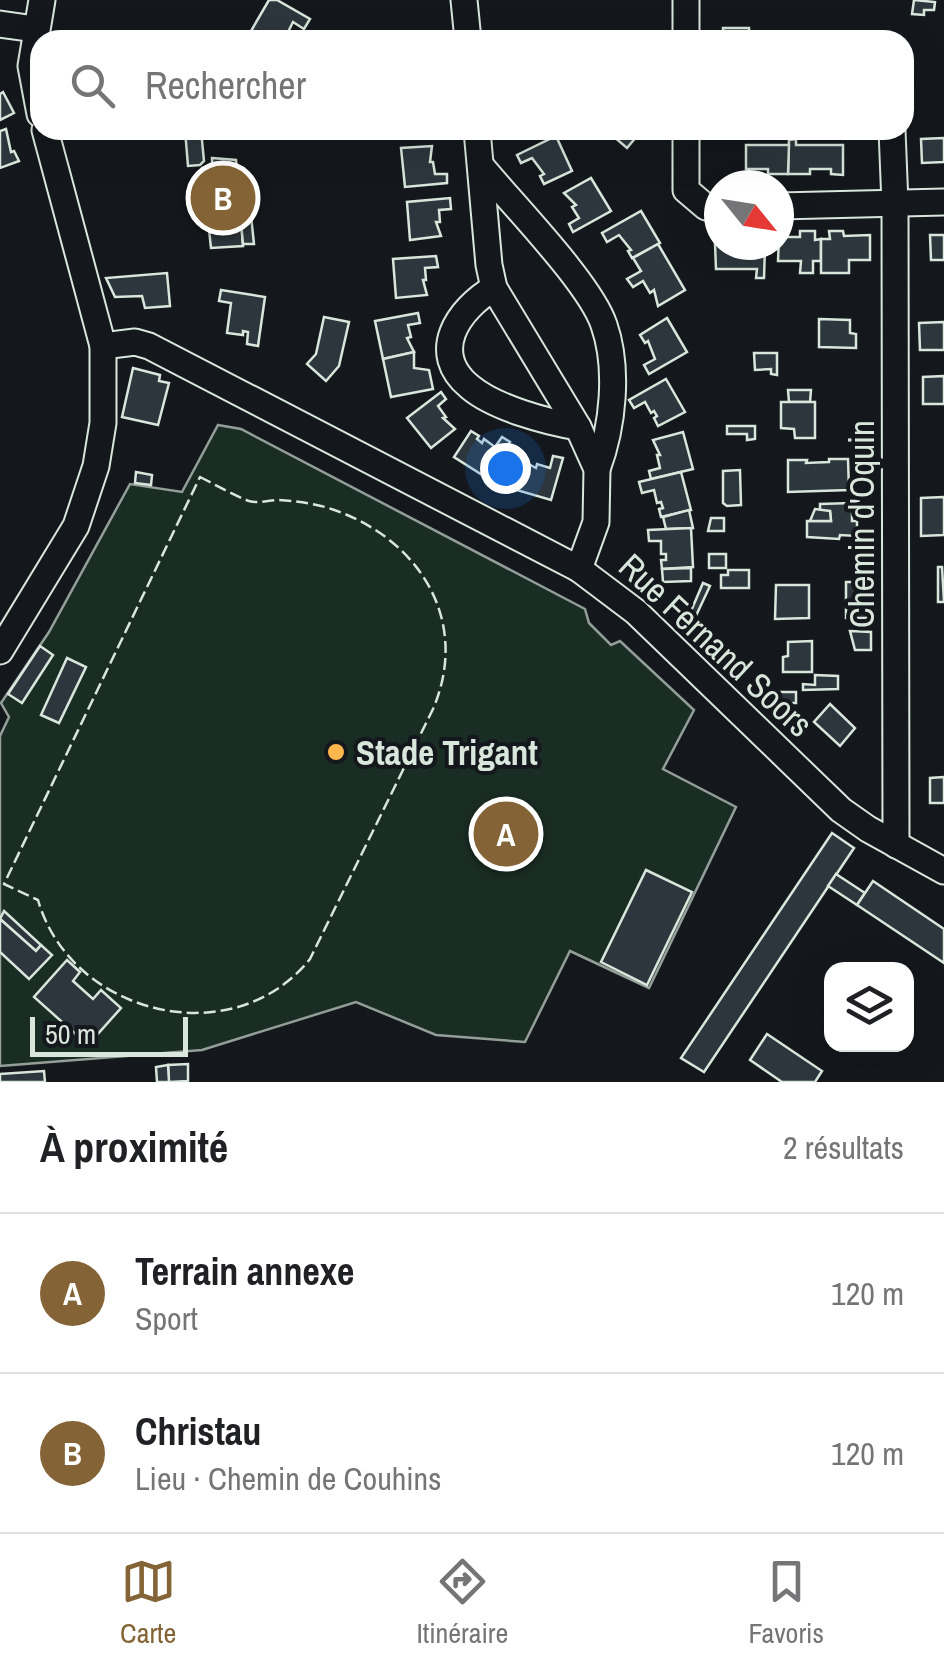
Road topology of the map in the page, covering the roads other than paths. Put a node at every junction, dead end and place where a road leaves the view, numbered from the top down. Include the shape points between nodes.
1 (42, 0) edge
2 (464, 0) edge
3 (686, 0) edge
4 (0, 24) edge
5 (35, 29) joint
6 (467, 30) edge
7 (686, 30) edge
8 (48, 140) edge
9 (479, 140) edge
10 (686, 140) edge
11 (892, 140) edge
12 (481, 166) junction
13 (944, 202) edge
14 (895, 204) junction
15 (704, 205) edge
16 (794, 206) edge
17 (494, 288) junction
18 (104, 346) junction
19 (578, 427) junction
20 (597, 469) junction
21 (580, 569) junction
22 (0, 651) edge
23 (896, 844) junction
24 (944, 871) edge

1 - 5 street
2 - 6 street
3 - 7 street
4 - 5 street
8 - 18 street
9 - 12 street
10 - 15 street via 686,190
11 - 14 street, Chemin d'Oquin
12 - 17 street
12 - 20 street via 604,322 611,401
13 - 14 street
14 - 16 street
14 - 23 street, Chemin d'Oquin
17 - 19 street
17 - 19 street via 455,325 457,371 490,399
18 - 21 street, Rue Fernand Soors via 149,346
18 - 22 street via 103,423 84,505 67,546
19 - 20 street
20 - 21 street via 596,522
21 - 23 street, Rue Fernand Soors via 636,612 841,810
23 - 24 street, Rue Fernand Soors

